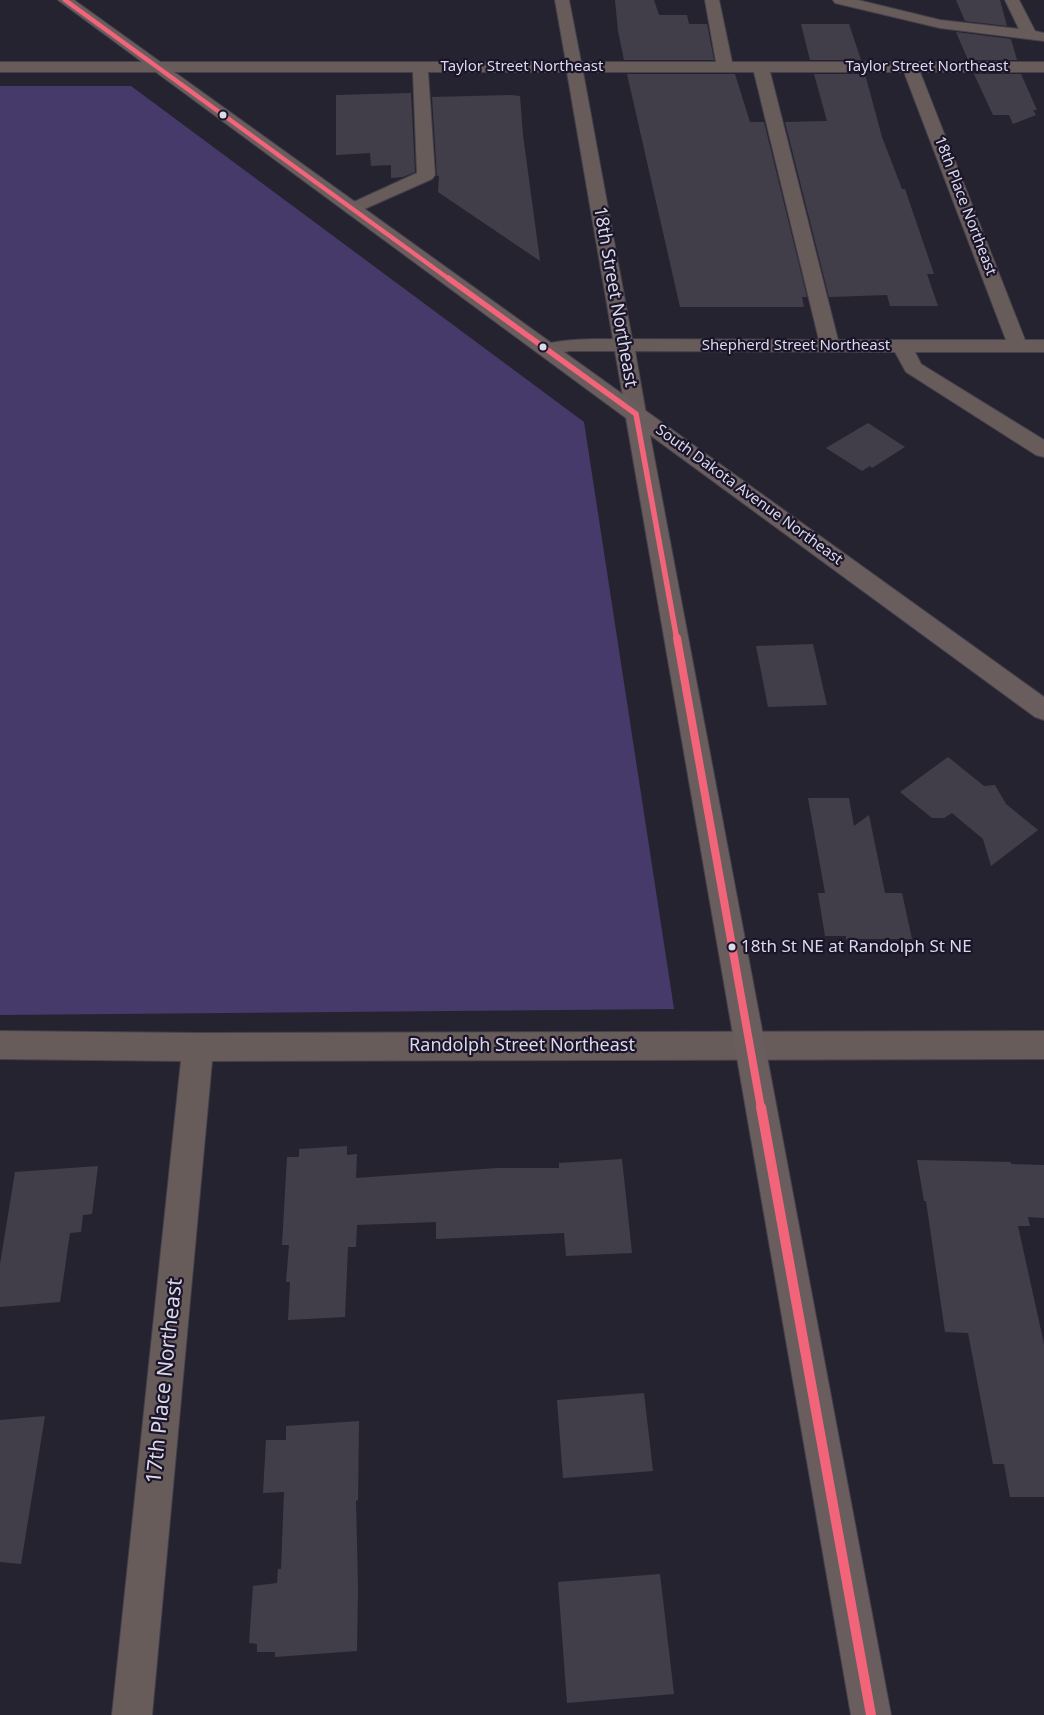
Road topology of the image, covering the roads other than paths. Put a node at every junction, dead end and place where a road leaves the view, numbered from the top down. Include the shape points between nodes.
1 (65, 0) edge
2 (562, 0) edge
3 (712, 0) edge
4 (840, 0) edge
5 (1012, 0) edge
6 (1040, 37) edge
7 (157, 66) junction
8 (420, 66) junction
9 (574, 66) junction
10 (724, 66) junction
11 (761, 66) junction
12 (0, 67) edge
13 (910, 67) junction
14 (1044, 67) edge
15 (353, 209) junction
16 (623, 345) junction
17 (830, 346) junction
18 (902, 346) junction
19 (1018, 346) junction
20 (1044, 346) edge
21 (548, 349) junction
22 (636, 414) junction
23 (1044, 450) edge
24 (1044, 710) edge
25 (0, 1045) edge
26 (1044, 1045) edge
27 (751, 1046) junction
28 (198, 1047) junction
29 (132, 1715) edge
30 (871, 1715) edge

1 - 7 main road, South Dakota Avenue Northeast
2 - 9 street, 18th Street Northeast
3 - 10 street
4 - 6 street via 940,24
5 - 6 street
7 - 8 street, Taylor Street Northeast
7 - 12 street, Taylor Street Northeast
7 - 15 main road, South Dakota Avenue Northeast
8 - 9 street, Taylor Street Northeast
8 - 15 street via 426,174
9 - 10 street, Taylor Street Northeast
9 - 16 street, 18th Street Northeast
10 - 11 street, Taylor Street Northeast
11 - 13 street, Taylor Street Northeast
11 - 17 street
13 - 14 street, Taylor Street Northeast
13 - 19 street, 18th Place Northeast
15 - 21 main road, South Dakota Avenue Northeast
16 - 17 street, Shepherd Street Northeast
16 - 21 street, Shepherd Street Northeast via 570,345
16 - 22 street, 18th Street Northeast
17 - 18 street, Shepherd Street Northeast
18 - 19 street, Shepherd Street Northeast
18 - 23 street via 913,368
19 - 20 street, Shepherd Street Northeast
21 - 22 main road, South Dakota Avenue Northeast
22 - 24 main road, South Dakota Avenue Northeast
22 - 27 main road, 18th Street Northeast
25 - 28 street, Randolph Street Northeast
26 - 27 street, Randolph Street Northeast
27 - 28 street, Randolph Street Northeast
27 - 30 main road, 18th Street Northeast
28 - 29 street, 17th Place Northeast

